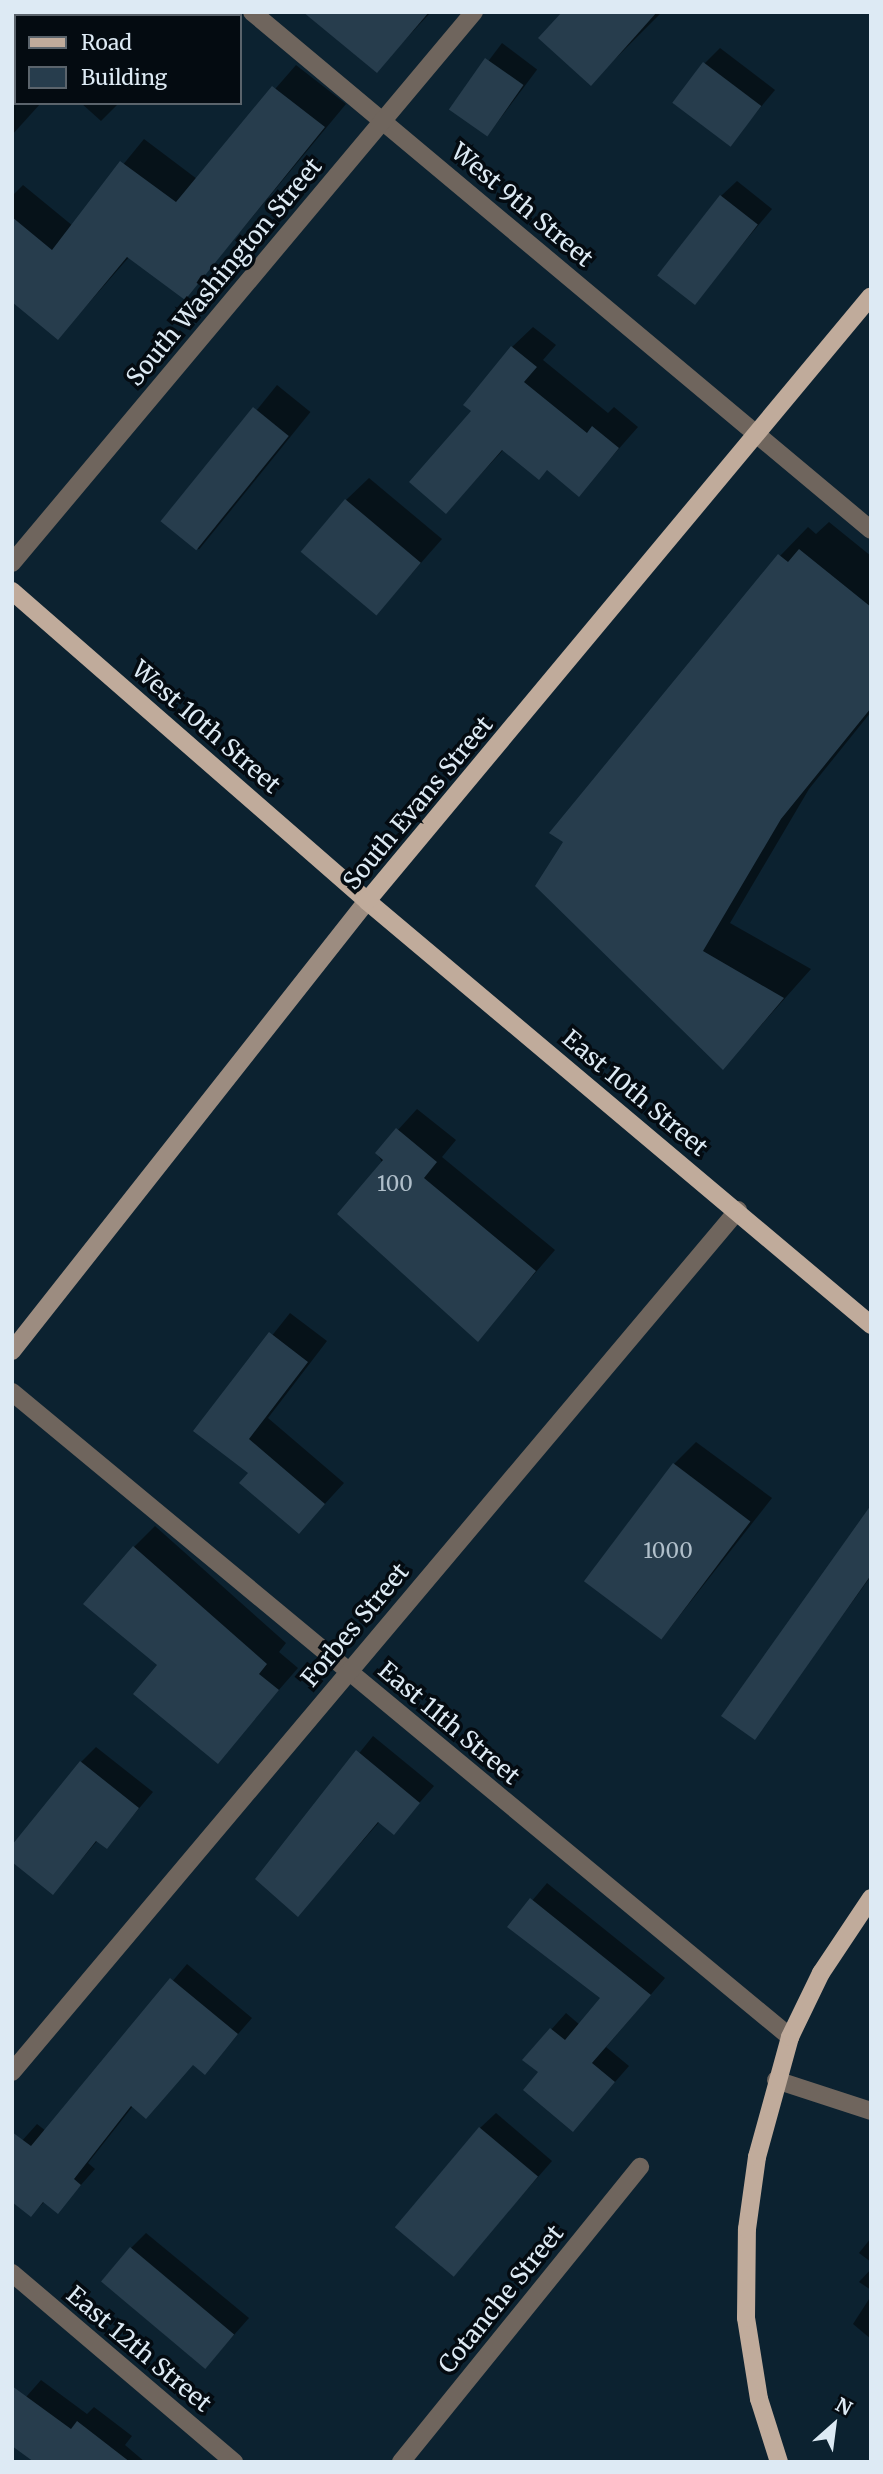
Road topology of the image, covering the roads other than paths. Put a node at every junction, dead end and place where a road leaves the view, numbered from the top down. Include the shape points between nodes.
1 (252, 12) edge
2 (474, 12) edge
3 (383, 120) junction
4 (871, 296) edge
5 (760, 437) junction
6 (871, 530) edge
7 (12, 563) edge
8 (12, 591) edge
9 (367, 901) junction
10 (738, 1210) junction
11 (871, 1325) edge
12 (12, 1351) edge
13 (12, 1392) edge
14 (349, 1672) junction
15 (871, 1898) edge
16 (790, 2037) junction
17 (12, 2072) edge
18 (776, 2080) junction
19 (871, 2111) edge
20 (639, 2167) dead end
21 (12, 2273) edge
22 (234, 2462) edge
23 (401, 2462) edge
24 (779, 2462) edge

1 - 3 street, West 9th Street
2 - 3 street, South Washington Street
3 - 5 street, West 9th Street
3 - 7 street, South Washington Street
4 - 5 main road, South Evans Street
5 - 6 street, West 9th Street
5 - 9 main road, South Evans Street
8 - 9 main road, West 10th Street
9 - 10 main road, East 10th Street
9 - 12 main road, South Evans Street
10 - 11 main road, East 10th Street
10 - 14 street, Forbes Street
13 - 14 street, East 11th Street
14 - 16 street, East 11th Street
14 - 17 street, Forbes Street
15 - 16 main road via 821,1973
16 - 18 main road
18 - 19 street
18 - 24 main road via 747,2229 746,2318 759,2399
20 - 23 street, Cotanche Street
21 - 22 street, East 12th Street

